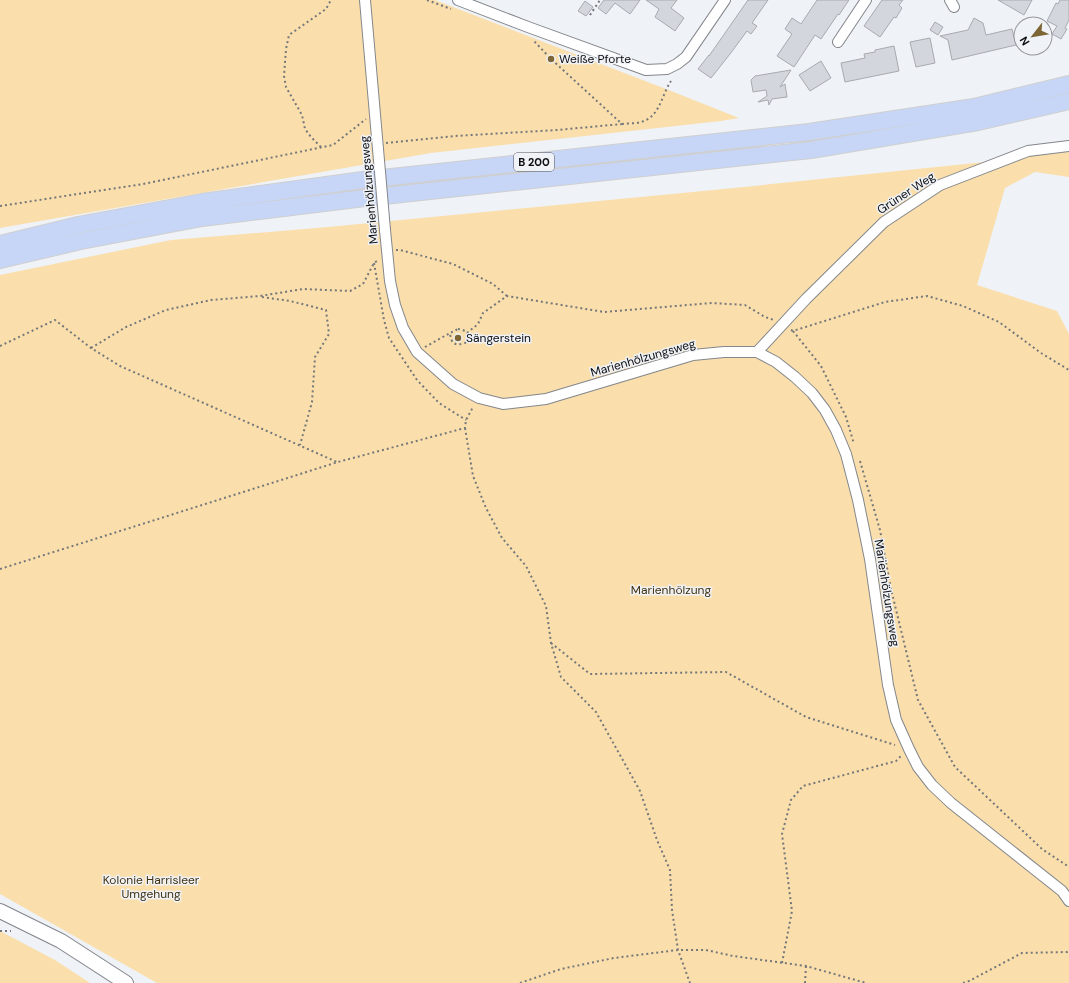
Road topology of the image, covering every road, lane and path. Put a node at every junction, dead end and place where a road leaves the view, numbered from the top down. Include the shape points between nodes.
1 (331, 0) edge
2 (365, 0) edge
3 (458, 0) edge
4 (600, 0) edge
5 (725, 0) edge
6 (866, 0) edge
7 (480, 4) edge
8 (590, 15) dead end
9 (528, 27) junction
10 (838, 42) dead end
11 (671, 81) dead end
12 (1069, 84) edge
13 (1069, 101) edge
14 (375, 112) junction
15 (622, 124) junction
16 (378, 146) junction
17 (1069, 146) edge
18 (321, 147) junction
19 (0, 206) edge
20 (0, 244) edge
21 (387, 254) junction
22 (0, 260) edge
23 (260, 296) junction
24 (507, 296) junction
25 (783, 323) junction
26 (793, 331) junction
27 (450, 333) junction
28 (467, 333) junction
29 (0, 346) edge
30 (91, 348) junction
31 (417, 352) junction
32 (757, 352) junction
33 (1069, 370) edge
34 (479, 398) junction
35 (465, 428) junction
36 (300, 445) junction
37 (854, 445) dead end
38 (859, 459) dead end
39 (338, 462) junction
40 (0, 569) edge
41 (551, 643) junction
42 (908, 749) junction
43 (1069, 867) edge
44 (1069, 901) edge
45 (0, 911) edge
46 (0, 931) edge
47 (12, 931) dead end
48 (678, 950) junction
49 (1069, 951) edge
50 (782, 963) junction
51 (806, 966) junction
52 (126, 983) edge
53 (520, 983) edge
54 (690, 983) edge
55 (805, 983) edge
56 (866, 983) edge
57 (963, 983) edge

1 - 18 path via 326,9 289,35 284,76 286,87 302,116 305,129
2 - 14 street, Marienhölzungsweg
3 - 7 street
4 - 8 path
5 - 9 street via 686,57 667,69 646,70
6 - 10 street
7 - 9 street
9 - 15 path via 532,38 551,59
11 - 15 path via 656,114 640,122
12 - 20 highway, B 200 via 974,107 809,132 363,180 202,202 78,225
13 - 22 highway, B 200 via 978,122 811,150 202,218 81,241
14 - 16 street, Marienhölzungsweg
14 - 18 path via 333,144
15 - 16 path via 454,136
16 - 21 street, Marienhölzungsweg, bridge
17 - 25 street, Grüner Weg via 1028,151 940,185 884,222
18 - 19 path via 143,184
21 - 23 path via 374,263 363,284 350,290 303,289
21 - 24 path via 400,250 453,264 493,284
21 - 31 street, Marienhölzungsweg via 395,304 403,328
23 - 30 path via 211,300 166,310 126,327
23 - 36 path via 326,310 329,334 315,358 312,402
24 - 25 path via 604,312 712,303 745,305 765,317
24 - 28 path via 484,313 478,324
25 - 26 path
25 - 32 street, Grüner Weg
26 - 33 path via 885,302 927,296 963,306 999,322
26 - 37 path via 821,366 846,417
27 - 28 path via 458,329
27 - 28 path via 451,340 457,345 465,343
27 - 31 path
29 - 30 path via 56,320
30 - 36 path via 120,366
31 - 34 street, Marienhölzungsweg via 453,384
32 - 34 street, Marienhölzungsweg via 693,355 546,399 503,404
32 - 42 street, Marienhölzungsweg via 795,377 812,393 825,410 846,454 870,559 888,685 896,720
34 - 35 path via 466,420
35 - 39 path
35 - 41 path via 473,476 502,538 526,566 546,606
36 - 39 path
38 - 43 path via 880,530 918,700 956,767 1042,849
39 - 40 path
41 - 42 path via 590,674 726,672 806,717
41 - 48 path via 561,677 596,712 640,792 670,870
42 - 44 street, Marienhölzungsweg via 932,784 951,803 1062,891
42 - 50 path via 896,761 803,786 790,800 782,834 792,911
45 - 52 main road via 61,941
46 - 47 path
48 - 50 path via 706,950
48 - 53 path via 614,958 561,969
48 - 54 path
49 - 57 path via 1022,953
50 - 51 path
51 - 55 path
51 - 56 path

